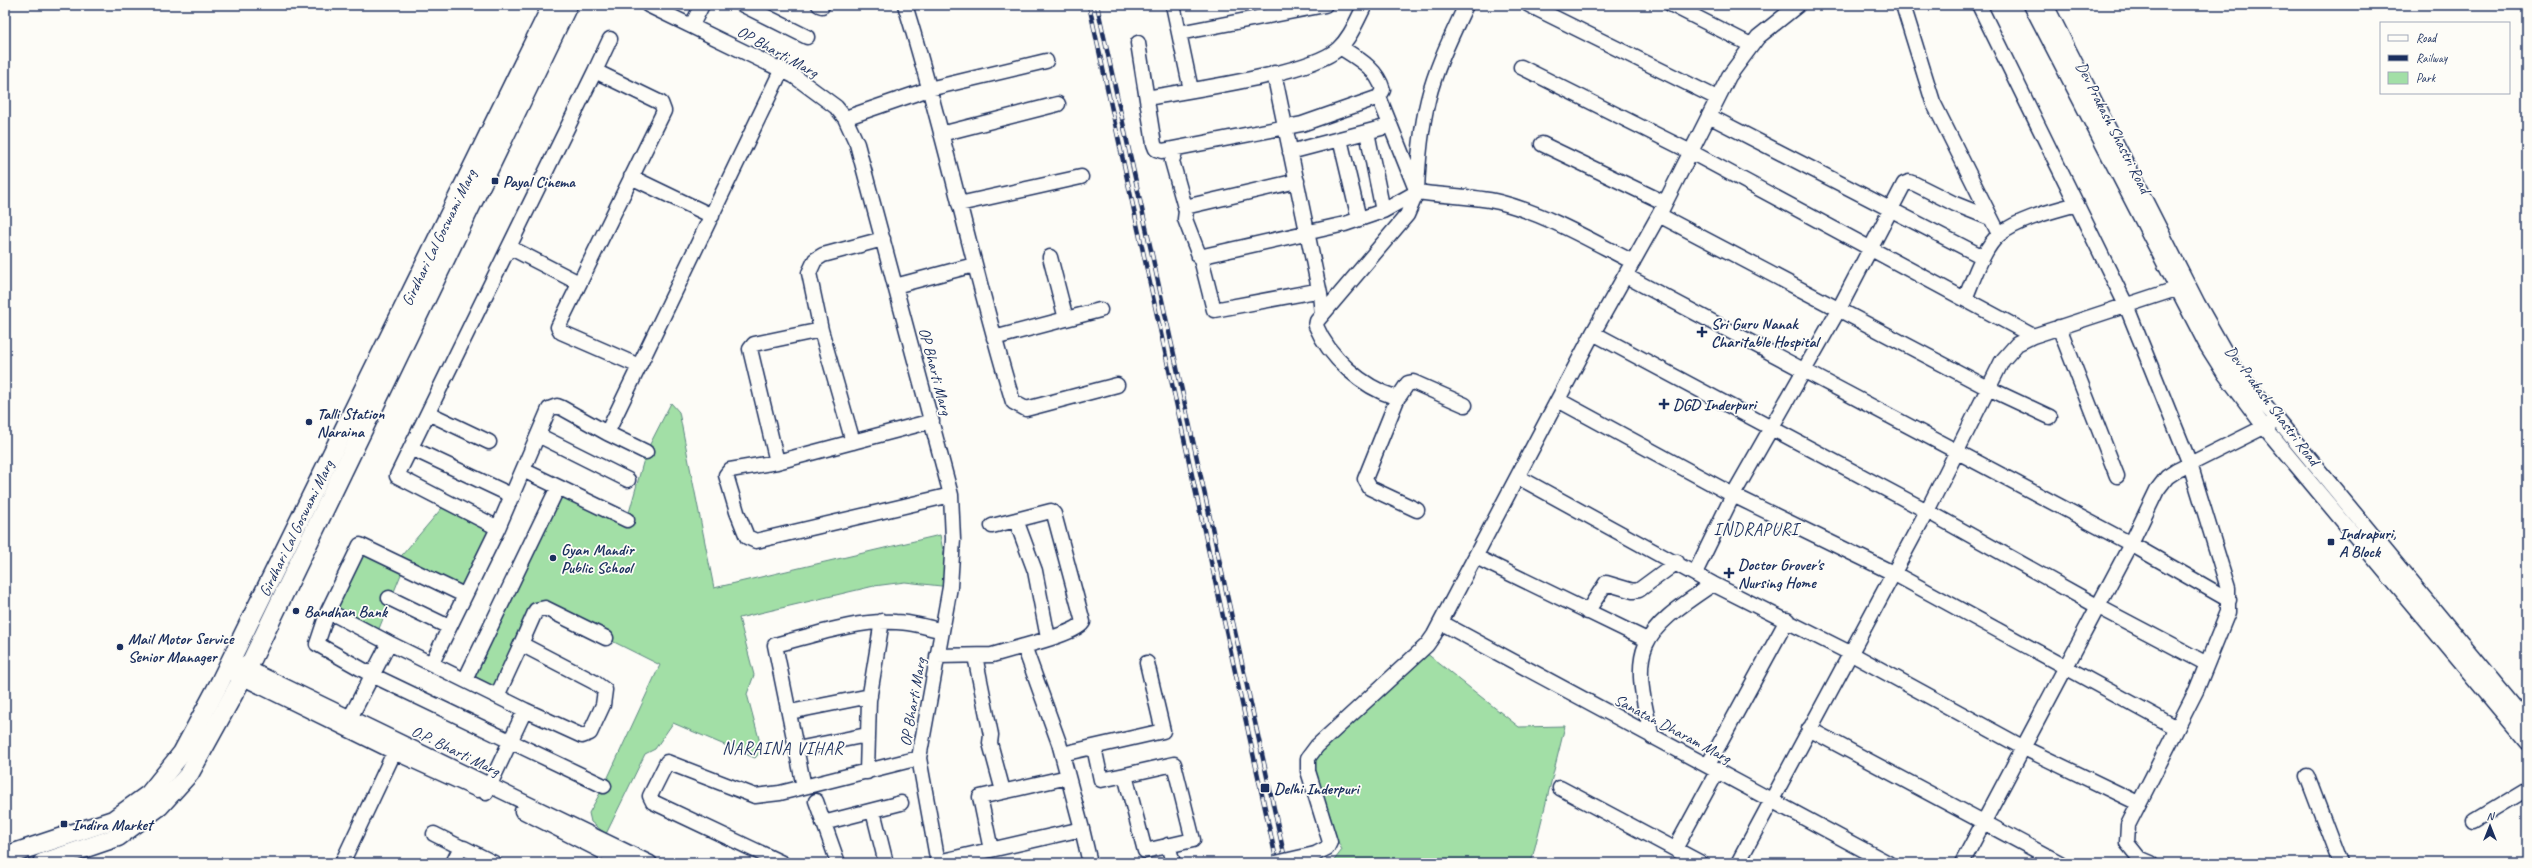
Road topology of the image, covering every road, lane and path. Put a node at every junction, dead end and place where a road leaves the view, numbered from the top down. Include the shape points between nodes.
1 (552, 5) edge
2 (568, 5) edge
3 (648, 5) edge
4 (702, 5) edge
5 (744, 5) edge
6 (905, 5) edge
7 (1173, 5) edge
8 (1326, 5) edge
9 (1365, 5) edge
10 (1466, 5) edge
11 (1529, 5) edge
12 (1672, 5) edge
13 (1798, 5) edge
14 (1903, 5) edge
15 (1978, 5) edge
16 (2031, 5) edge
17 (2046, 5) edge
18 (692, 25) junction
19 (1179, 33) junction
20 (807, 37) dead end
21 (610, 39) dead end
22 (1138, 43) dead end
23 (1751, 46) junction
24 (1340, 47) junction
25 (1046, 61) dead end
26 (1521, 67) dead end
27 (782, 69) junction
28 (595, 70) junction
29 (1274, 73) junction
30 (929, 89) junction
31 (1191, 90) junction
32 (1380, 97) junction
33 (1147, 98) junction
34 (1717, 98) junction
35 (1058, 104) dead end
36 (1709, 116) junction
37 (845, 118) junction
38 (1389, 126) junction
39 (1285, 128) junction
40 (1367, 132) junction
41 (941, 134) junction
42 (1340, 139) junction
43 (1542, 144) dead end
44 (1176, 149) junction
45 (1290, 152) junction
46 (1690, 152) junction
47 (631, 177) junction
48 (1081, 177) dead end
49 (1297, 181) junction
50 (1417, 192) junction
51 (959, 204) junction
52 (2077, 204) junction
53 (1185, 207) junction
54 (1891, 208) junction
55 (1662, 209) junction
56 (1383, 210) junction
57 (712, 216) junction
58 (1990, 218) junction
59 (1359, 219) junction
60 (1309, 233) junction
61 (2000, 234) junction
62 (883, 239) junction
63 (509, 247) junction
64 (1871, 247) junction
65 (1050, 256) dead end
66 (1199, 257) junction
67 (1983, 257) junction
68 (1633, 262) junction
69 (974, 265) junction
70 (1626, 276) junction
71 (579, 283) junction
72 (896, 286) junction
73 (2176, 289) junction
74 (1320, 294) junction
75 (1965, 298) junction
76 (2126, 305) junction
77 (1839, 309) junction
78 (1100, 310) dead end
79 (1322, 315) junction
80 (1066, 319) junction
81 (2059, 327) junction
82 (821, 330) junction
83 (1593, 333) junction
84 (2033, 336) junction
85 (994, 338) junction
86 (639, 366) junction
87 (1804, 372) junction
88 (1117, 385) dead end
89 (1988, 388) junction
90 (1398, 397) junction
91 (1558, 400) junction
92 (1464, 405) dead end
93 (428, 413) junction
94 (2050, 417) dead end
95 (932, 421) junction
96 (2271, 424) junction
97 (1772, 429) junction
98 (607, 433) junction
99 (538, 435) junction
100 (489, 442) dead end
101 (853, 442) junction
102 (411, 448) junction
103 (646, 452) dead end
104 (1957, 452) junction
105 (777, 462) junction
106 (2190, 464) junction
107 (523, 470) junction
108 (2117, 476) dead end
109 (1518, 477) junction
110 (628, 480) dead end
111 (558, 487) junction
112 (951, 495) junction
113 (1733, 495) junction
114 (513, 496) junction
115 (1417, 510) dead end
116 (1927, 511) junction
117 (627, 520) dead end
118 (1016, 520) junction
119 (992, 526) dead end
120 (498, 528) junction
121 (2131, 544) junction
122 (1476, 557) junction
123 (1677, 562) junction
124 (1695, 573) junction
125 (1893, 573) junction
126 (1713, 584) junction
127 (464, 595) junction
128 (389, 598) dead end
129 (2230, 600) junction
130 (2097, 606) junction
131 (328, 611) junction
132 (1586, 612) junction
133 (1787, 620) junction
134 (882, 622) junction
135 (1442, 623) junction
136 (449, 627) junction
137 (942, 631) junction
138 (606, 638) dead end
139 (1048, 638) junction
140 (1647, 640) junction
141 (389, 643) junction
142 (521, 644) junction
143 (1024, 646) junction
144 (1850, 653) junction
145 (937, 656) junction
146 (975, 656) junction
147 (432, 663) junction
148 (1147, 663) dead end
149 (229, 664) junction
150 (2207, 664) junction
151 (2066, 669) junction
152 (245, 674) junction
153 (372, 675) junction
154 (465, 680) junction
155 (497, 696) junction
156 (870, 696) junction
157 (525, 710) junction
158 (790, 712) junction
159 (350, 718) junction
160 (2527, 722) edge
161 (2177, 728) junction
162 (1809, 729) junction
163 (867, 735) junction
164 (1652, 737) junction
165 (511, 740) junction
166 (2527, 742) edge
167 (396, 747) junction
168 (1094, 747) junction
169 (2022, 747) junction
170 (797, 749) junction
171 (1062, 754) junction
172 (919, 758) junction
173 (1713, 767) junction
174 (867, 772) junction
175 (1125, 776) junction
176 (2307, 776) dead end
177 (1068, 777) junction
178 (604, 786) dead end
179 (804, 787) junction
180 (1560, 788) dead end
181 (488, 789) junction
182 (2527, 789) edge
183 (1003, 791) junction
184 (816, 800) dead end
185 (1770, 800) junction
186 (900, 803) dead end
187 (2138, 804) junction
188 (873, 811) junction
189 (2474, 821) dead end
190 (1982, 822) junction
191 (824, 824) junction
192 (1082, 829) junction
193 (434, 834) dead end
194 (1168, 845) junction
195 (462, 848) junction
196 (991, 850) junction
197 (1675, 850) junction
198 (5, 856) edge
199 (629, 860) edge
200 (42, 863) edge
201 (342, 863) edge
202 (454, 863) edge
203 (494, 863) edge
204 (650, 863) edge
205 (782, 863) edge
206 (838, 863) edge
207 (886, 863) edge
208 (938, 863) edge
209 (1090, 863) edge
210 (1173, 863) edge
211 (1276, 863) edge
212 (1701, 863) edge
213 (1738, 863) edge
214 (1888, 863) edge
215 (1962, 863) edge
216 (2060, 863) edge
217 (2151, 863) edge
218 (2340, 863) edge

1 - 149 main road, Girdhari Lal Goswami Marg
2 - 152 main road, Girdhari Lal Goswami Marg
3 - 18 street, OP Bharti Marg
4 - 18 street
5 - 20 street
6 - 30 street
7 - 19 street
8 - 19 street
9 - 24 street
10 - 50 street via 1428,101
11 - 34 street
12 - 23 street
13 - 23 street via 1766,30
14 - 58 street via 1933,102
15 - 52 street
16 - 73 street, Dev Prakash Shastri Road
17 - 96 street, Dev Prakash Shastri Road via 2215,335
18 - 27 street, OP Bharti Marg
19 - 31 street
21 - 28 street
22 - 33 street
23 - 34 street
24 - 29 street via 1318,60
24 - 32 street via 1369,66 1375,73 1383,90
25 - 30 street
26 - 46 street
27 - 37 street, OP Bharti Marg via 836,107
27 - 57 street
28 - 47 street via 663,106 664,111
28 - 63 street
29 - 31 street
29 - 39 street
30 - 37 street
30 - 41 street
31 - 33 street
32 - 38 street
32 - 39 street via 1316,120
33 - 44 street via 1156,149 1162,152
34 - 36 street
35 - 41 street
36 - 46 street
36 - 54 street
37 - 62 street, OP Bharti Marg via 857,144
38 - 40 street
38 - 50 street
39 - 44 street
39 - 45 street
40 - 42 street
40 - 56 street
41 - 51 street
42 - 45 street
42 - 59 street
43 - 55 street
44 - 53 street via 1172,161
45 - 49 street
46 - 55 street
46 - 64 street
47 - 57 street
47 - 71 street
48 - 51 street
49 - 53 street
49 - 60 street
50 - 56 street
50 - 68 street via 1518,207 1550,220
50 - 79 street via 1407,215
51 - 69 street
52 - 61 street via 2040,216
52 - 76 street
53 - 66 street via 1185,219
54 - 58 street via 1904,184 1909,182
54 - 64 street
54 - 67 street
55 - 68 street
55 - 77 street
56 - 59 street
57 - 86 street
58 - 61 street
59 - 60 street
60 - 66 street
60 - 74 street
61 - 67 street
62 - 72 street, OP Bharti Marg
62 - 82 street via 823,255 815,260 809,274
63 - 71 street
63 - 93 street
64 - 75 street
64 - 77 street
65 - 80 street
66 - 74 street via 1214,310 1316,291
67 - 75 street
68 - 70 street
69 - 72 street
69 - 85 street
70 - 83 street
70 - 87 street
71 - 86 street via 558,325 559,330
72 - 95 street, OP Bharti Marg
73 - 76 street
73 - 96 street, Dev Prakash Shastri Road via 2224,374
74 - 79 street
75 - 84 street
76 - 81 street
76 - 106 street
77 - 87 street
77 - 89 street
78 - 80 street
79 - 90 street via 1316,326 1344,365 1360,380
80 - 85 street
81 - 84 street
81 - 108 street
82 - 101 street
82 - 105 street via 754,344 750,349
83 - 91 street
83 - 97 street
84 - 89 street via 2017,344 2002,361
85 - 88 street via 1013,402 1021,408 1026,409
86 - 98 street
87 - 97 street
87 - 104 street
89 - 94 street
89 - 104 street
90 - 92 street via 1408,383 1413,382
90 - 115 street via 1365,479 1370,488
91 - 109 street
91 - 113 street
93 - 100 street
93 - 102 street
95 - 101 street
95 - 112 street, OP Bharti Marg
96 - 106 street
96 - 160 street, Dev Prakash Shastri Road
96 - 166 street, Dev Prakash Shastri Road
97 - 113 street
97 - 116 street
98 - 99 street via 557,406 549,409
98 - 103 street
99 - 107 street
99 - 110 street
101 - 105 street
102 - 114 street
102 - 120 street via 397,473 398,478
104 - 116 street
104 - 121 street
105 - 112 street via 730,470 726,473 736,512 751,540 756,541
106 - 121 street via 2167,477 2157,490
106 - 129 street
107 - 111 street
107 - 114 street
109 - 122 street
109 - 123 street
111 - 117 street
111 - 154 street
112 - 137 street, OP Bharti Marg via 953,538 950,586
113 - 124 street
113 - 125 street
114 - 120 street
116 - 125 street
116 - 130 street
118 - 119 street
118 - 139 street via 1035,571
118 - 139 street via 1051,511 1056,522 1083,622 1078,628
120 - 127 street
121 - 129 street
121 - 130 street
122 - 132 street
122 - 135 street
123 - 124 street
123 - 132 street via 1637,591 1606,583
124 - 126 street
125 - 144 street
125 - 151 street
126 - 133 street
126 - 140 street via 1672,611
127 - 131 street via 360,545
127 - 136 street
128 - 136 street
129 - 150 street via 2226,619
130 - 150 street
130 - 151 street
131 - 141 street
131 - 153 street via 317,644
132 - 140 street
133 - 144 street
133 - 173 street
134 - 137 street via 899,622
134 - 156 street
134 - 158 street via 861,624 775,645
135 - 164 street, Sanatan Dharam Marg
135 - 211 street, bridge via 1426,645 1317,746 1308,758 1308,771 1330,842 1327,848 1316,854
136 - 147 street
137 - 145 street, OP Bharti Marg
138 - 142 street via 542,608 536,610
139 - 143 street
140 - 164 street via 1640,674
141 - 147 street
141 - 153 street
142 - 155 street
142 - 157 street via 604,690 603,705 590,733 585,735
143 - 146 street via 992,655
143 - 171 street
144 - 162 street
144 - 169 street
145 - 146 street
145 - 172 street, OP Bharti Marg
146 - 183 street via 992,736 990,744
147 - 154 street
148 - 168 street via 1163,731
149 - 152 street
149 - 198 main road, Girdhari Lal Goswami Marg via 182,753 149,794 113,820
150 - 161 street
151 - 161 street
151 - 169 street
152 - 159 street, O.P. Bharti Marg
152 - 167 street, O.P. Bharti Marg
152 - 200 main road, Girdhari Lal Goswami Marg via 190,773 160,806 118,837
153 - 159 street
153 - 165 street
154 - 155 street
155 - 157 street
156 - 158 street
156 - 163 street
157 - 165 street
158 - 170 street
159 - 167 street, O.P. Bharti Marg
161 - 187 street
162 - 185 street
162 - 190 street
163 - 170 street
163 - 174 street
164 - 173 street, Sanatan Dharam Marg
165 - 178 street
165 - 181 street
167 - 181 street, O.P. Bharti Marg
167 - 201 street
168 - 171 street
168 - 175 street via 1100,780
169 - 187 street
169 - 190 street
170 - 179 street
171 - 177 street
172 - 174 street
172 - 208 street, OP Bharti Marg
173 - 185 street, Sanatan Dharam Marg
173 - 197 street
174 - 179 street
175 - 194 street via 1145,851
175 - 194 street via 1174,764 1193,840
176 - 218 street
177 - 183 street
177 - 192 street
179 - 205 street via 755,796 667,762 650,796 653,802
180 - 197 street
181 - 199 street, O.P. Bharti Marg via 579,827
182 - 189 street
183 - 196 street via 980,797
184 - 191 street
185 - 213 street
185 - 214 street, Sanatan Dharam Marg
186 - 188 street
187 - 217 street via 2128,825 2127,843 2139,858
188 - 191 street
188 - 207 street
190 - 215 street
190 - 216 street
191 - 206 street
192 - 196 street
192 - 209 street
193 - 195 street
194 - 210 street
195 - 202 street
195 - 203 street
196 - 208 street
197 - 212 street
199 - 204 street, O.P. Bharti Marg

